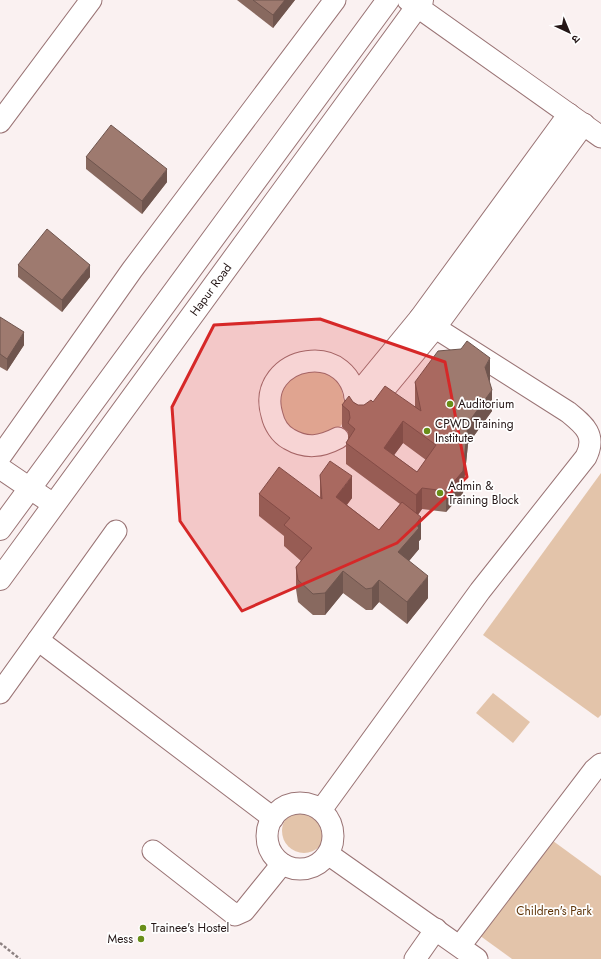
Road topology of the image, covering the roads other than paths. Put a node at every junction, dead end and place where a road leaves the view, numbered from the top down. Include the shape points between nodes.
1 (92, 0) edge
2 (335, 0) edge
3 (388, 0) edge
4 (416, 2) edge
5 (576, 119) junction
6 (0, 122) edge
7 (601, 137) edge
8 (428, 323) junction
9 (338, 438) dead end
10 (0, 457) edge
11 (0, 468) edge
12 (29, 489) junction
13 (53, 504) junction
14 (0, 529) edge
15 (116, 531) dead end
16 (0, 579) edge
17 (38, 640) junction
18 (0, 693) edge
19 (601, 764) edge
20 (321, 810) junction
21 (273, 818) junction
22 (153, 851) dead end
23 (328, 854) junction
24 (282, 864) junction
25 (436, 929) junction
26 (460, 946) junction
27 (414, 959) edge
28 (477, 959) edge

1 - 6 street
2 - 10 street via 132,270
3 - 12 main road
4 - 5 street
4 - 13 main road, Hapur Road
5 - 7 street
5 - 8 street
8 - 9 street via 373,404 357,408 351,382 336,367 315,360 299,363 285,371 272,388 270,399 272,415 279,430 286,438 301,444 317,446 328,444
8 - 20 street via 580,422 590,437 588,452 480,591
11 - 12 street
12 - 13 street
12 - 14 main road
13 - 16 main road, Hapur Road
15 - 17 street
17 - 18 street
17 - 21 street
19 - 26 street
20 - 21 street via 309,804 299,803 280,810
20 - 23 street via 331,824 333,834
21 - 24 street via 269,827 268,842 274,856
22 - 24 street via 235,915 244,911
23 - 24 street via 321,861 302,869
23 - 25 street
25 - 26 street
25 - 27 street
26 - 28 street

